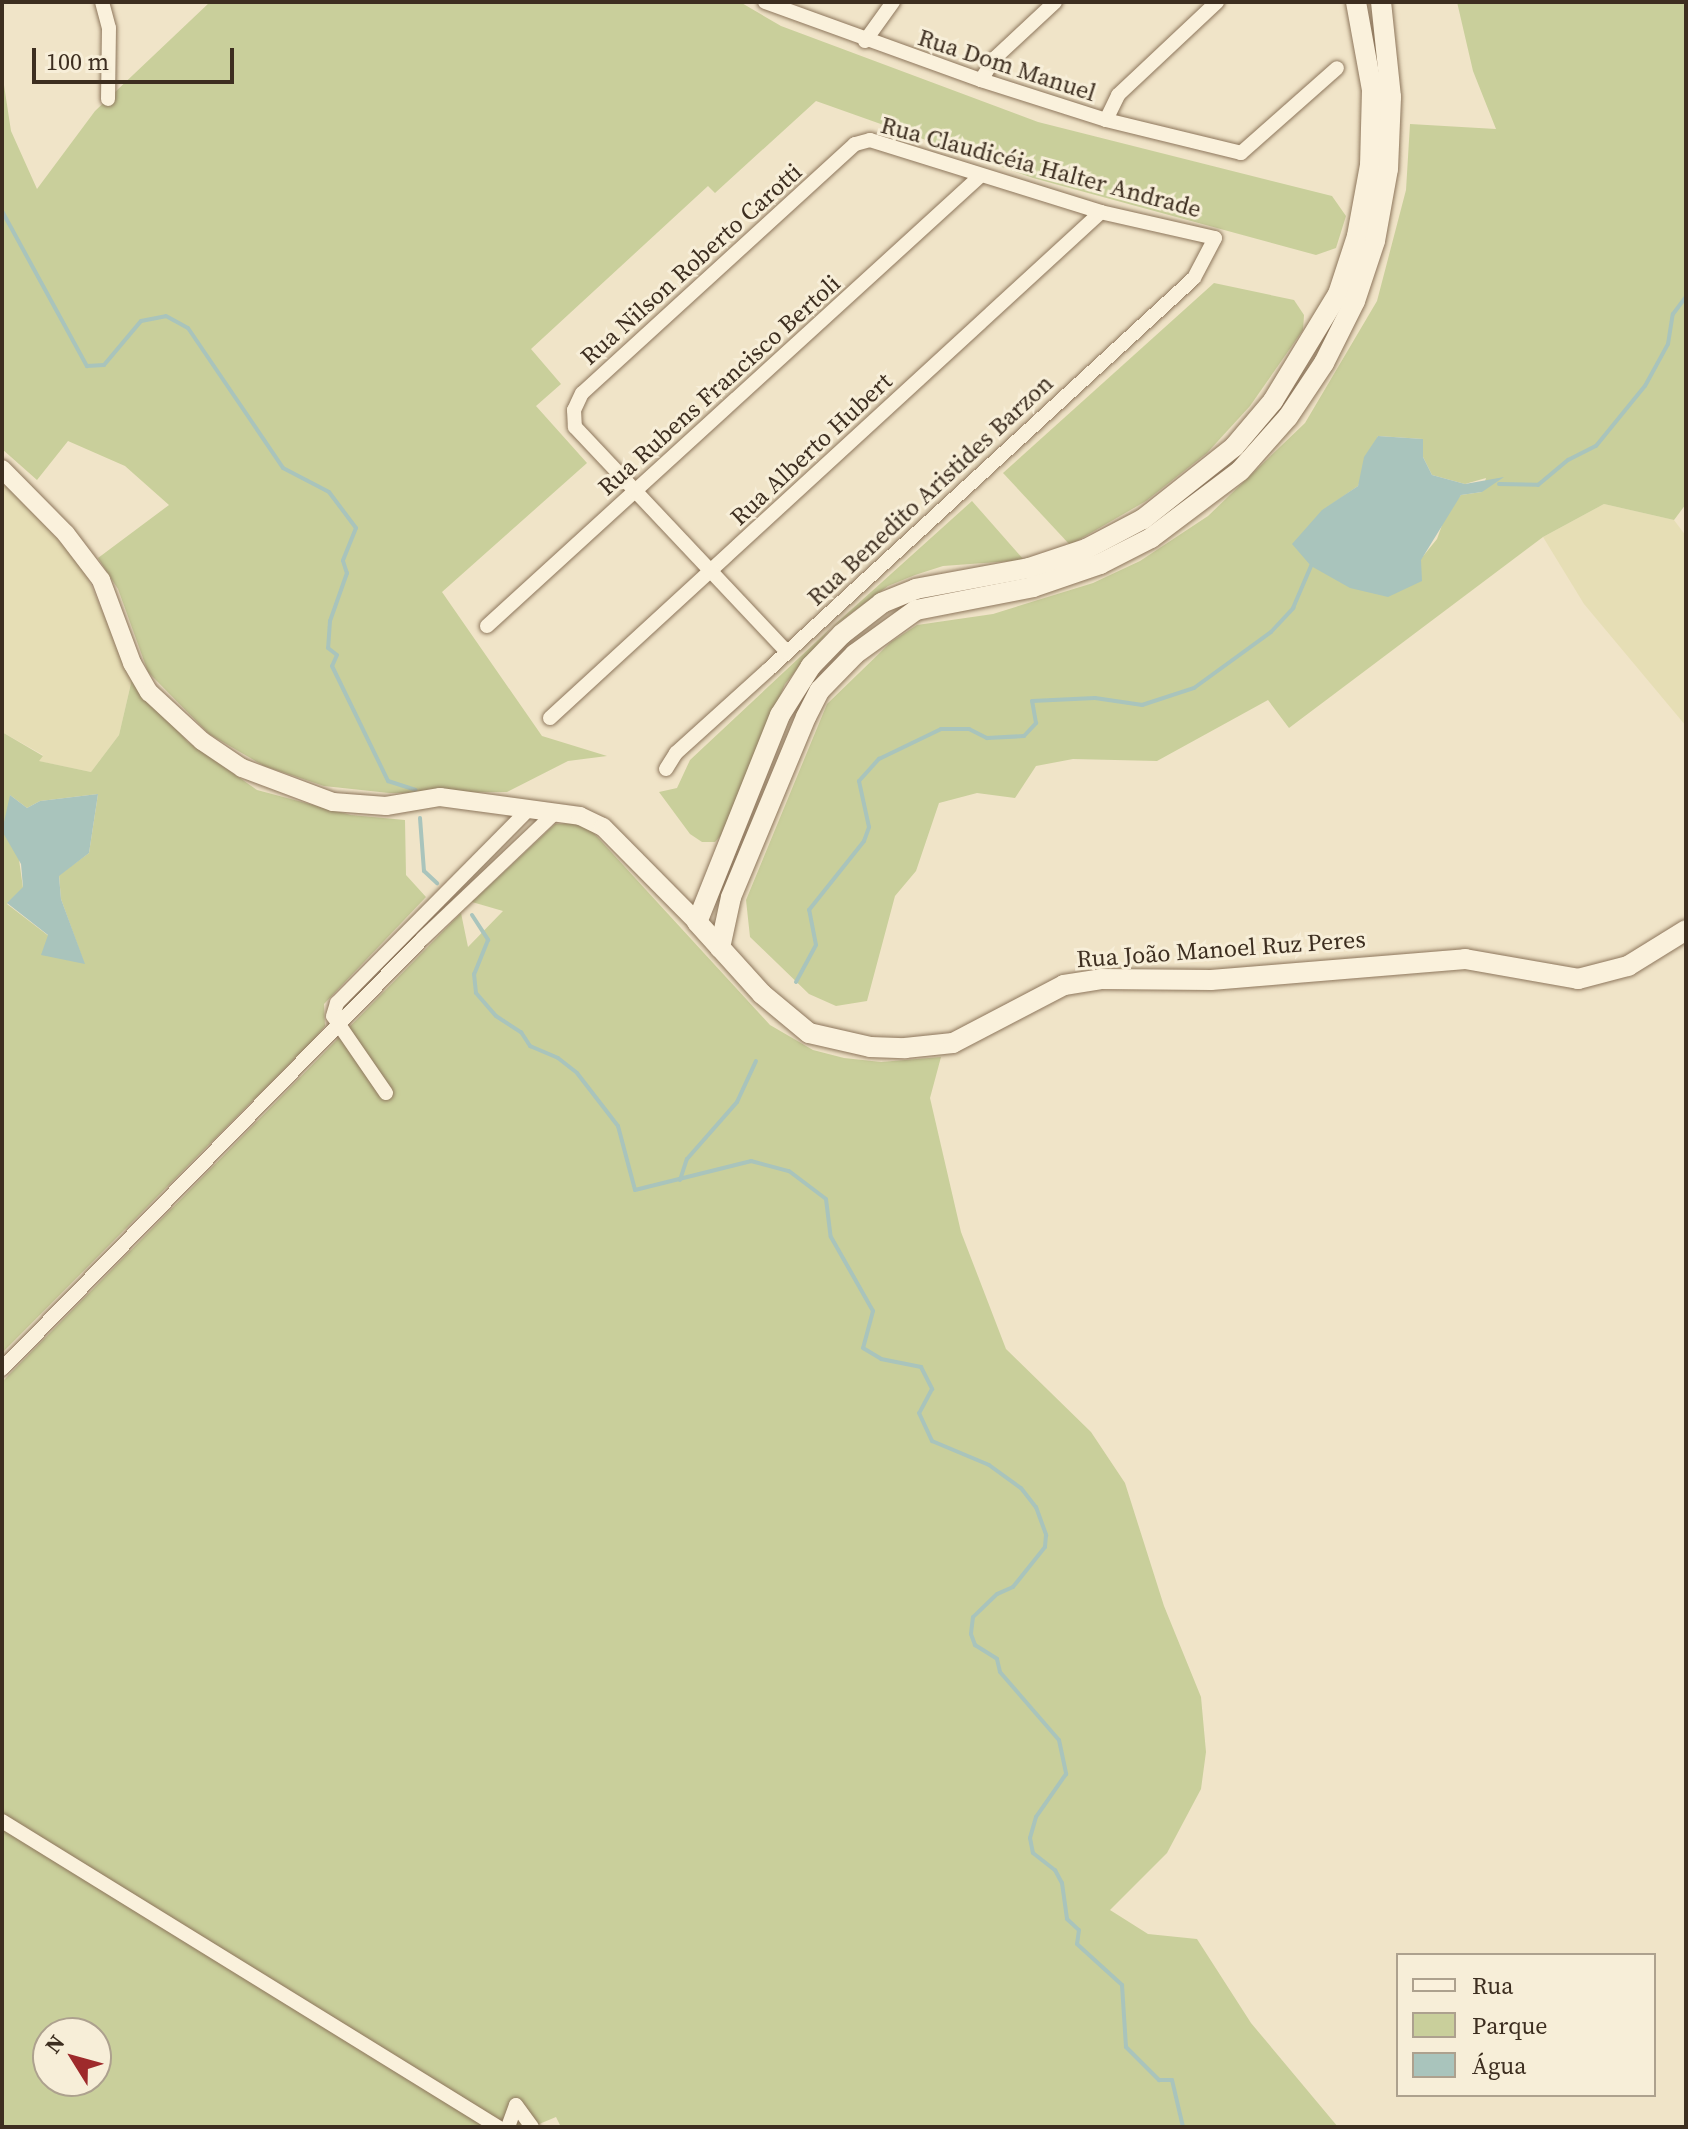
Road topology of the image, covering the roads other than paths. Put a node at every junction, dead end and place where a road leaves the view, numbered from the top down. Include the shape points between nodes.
1 (102, 2) edge
2 (765, 2) edge
3 (893, 2) edge
4 (1055, 2) edge
5 (1217, 2) edge
6 (1356, 2) edge
7 (1381, 2) edge
8 (865, 41) junction
9 (1337, 68) dead end
10 (981, 80) junction
11 (108, 99) dead end
12 (1106, 120) junction
13 (855, 144) joint
14 (979, 177) junction
15 (1378, 177) junction
16 (1101, 212) junction
17 (1215, 238) joint
18 (1350, 287) junction
19 (2, 469) edge
20 (636, 491) junction
21 (711, 571) junction
22 (487, 626) dead end
23 (787, 652) junction
24 (550, 718) dead end
25 (666, 769) dead end
26 (527, 811) junction
27 (556, 812) junction
28 (709, 885) junction
29 (731, 897) junction
30 (697, 922) junction
31 (1686, 930) edge
32 (720, 948) junction
33 (339, 1026) junction
34 (386, 1093) dead end
35 (2, 1369) edge
36 (2, 1821) edge
37 (498, 2127) edge
38 (508, 2127) edge
39 (532, 2127) edge

1 - 11 street via 109,28
2 - 8 street, Rua Dom Manuel
3 - 8 street
4 - 10 street via 995,58
5 - 12 street via 1118,95
6 - 15 main road via 1372,90
7 - 15 main road via 1390,55
8 - 10 street, Rua Dom Manuel
9 - 12 street, Rua Dom Manuel via 1241,153
10 - 12 street, Rua Dom Manuel
13 - 14 street, Rua Claudicéia Halter Andrade via 881,142
13 - 20 street, Rua Nilson Roberto Carotti via 582,393 574,410 575,427
14 - 16 street, Rua Claudicéia Halter Andrade
14 - 20 street, Rua Rubens Francisco Bertoli
15 - 18 main road
16 - 17 street, Rua Claudicéia Halter Andrade
16 - 21 street, Rua Alberto Hubert
17 - 23 street, Rua Benedito Aristides Barzon via 1194,278
18 - 28 main road via 1234,447 1143,519 1086,549 1029,568 916,589 882,603 842,634 811,666 780,715
18 - 29 main road via 1324,363 1288,417 1208,499 1151,538 1100,564 1033,587 916,610 855,654 820,690 806,717
19 - 26 street, Rua João Manoel Ruz Peres via 66,534 101,580 132,663 149,692 242,768 333,802 386,806 440,797
20 - 21 street
20 - 22 street, Rua Rubens Francisco Bertoli
21 - 23 street
21 - 24 street, Rua Alberto Hubert
23 - 25 street, Rua Benedito Aristides Barzon via 676,753
26 - 27 street, Rua João Manoel Ruz Peres
26 - 33 street via 337,1003 333,1016
27 - 30 street, Rua João Manoel Ruz Peres via 603,827
27 - 33 street
28 - 29 street
28 - 30 main road
29 - 32 main road
30 - 32 main road, Rua João Manoel Ruz Peres
31 - 32 main road, Rua João Manoel Ruz Peres via 1628,966 1578,979 1465,959 1225,979 1100,979 1064,985 953,1043 905,1048 870,1047 809,1033 762,994
33 - 34 street
33 - 35 street
36 - 37 street
38 - 39 street via 516,2105

